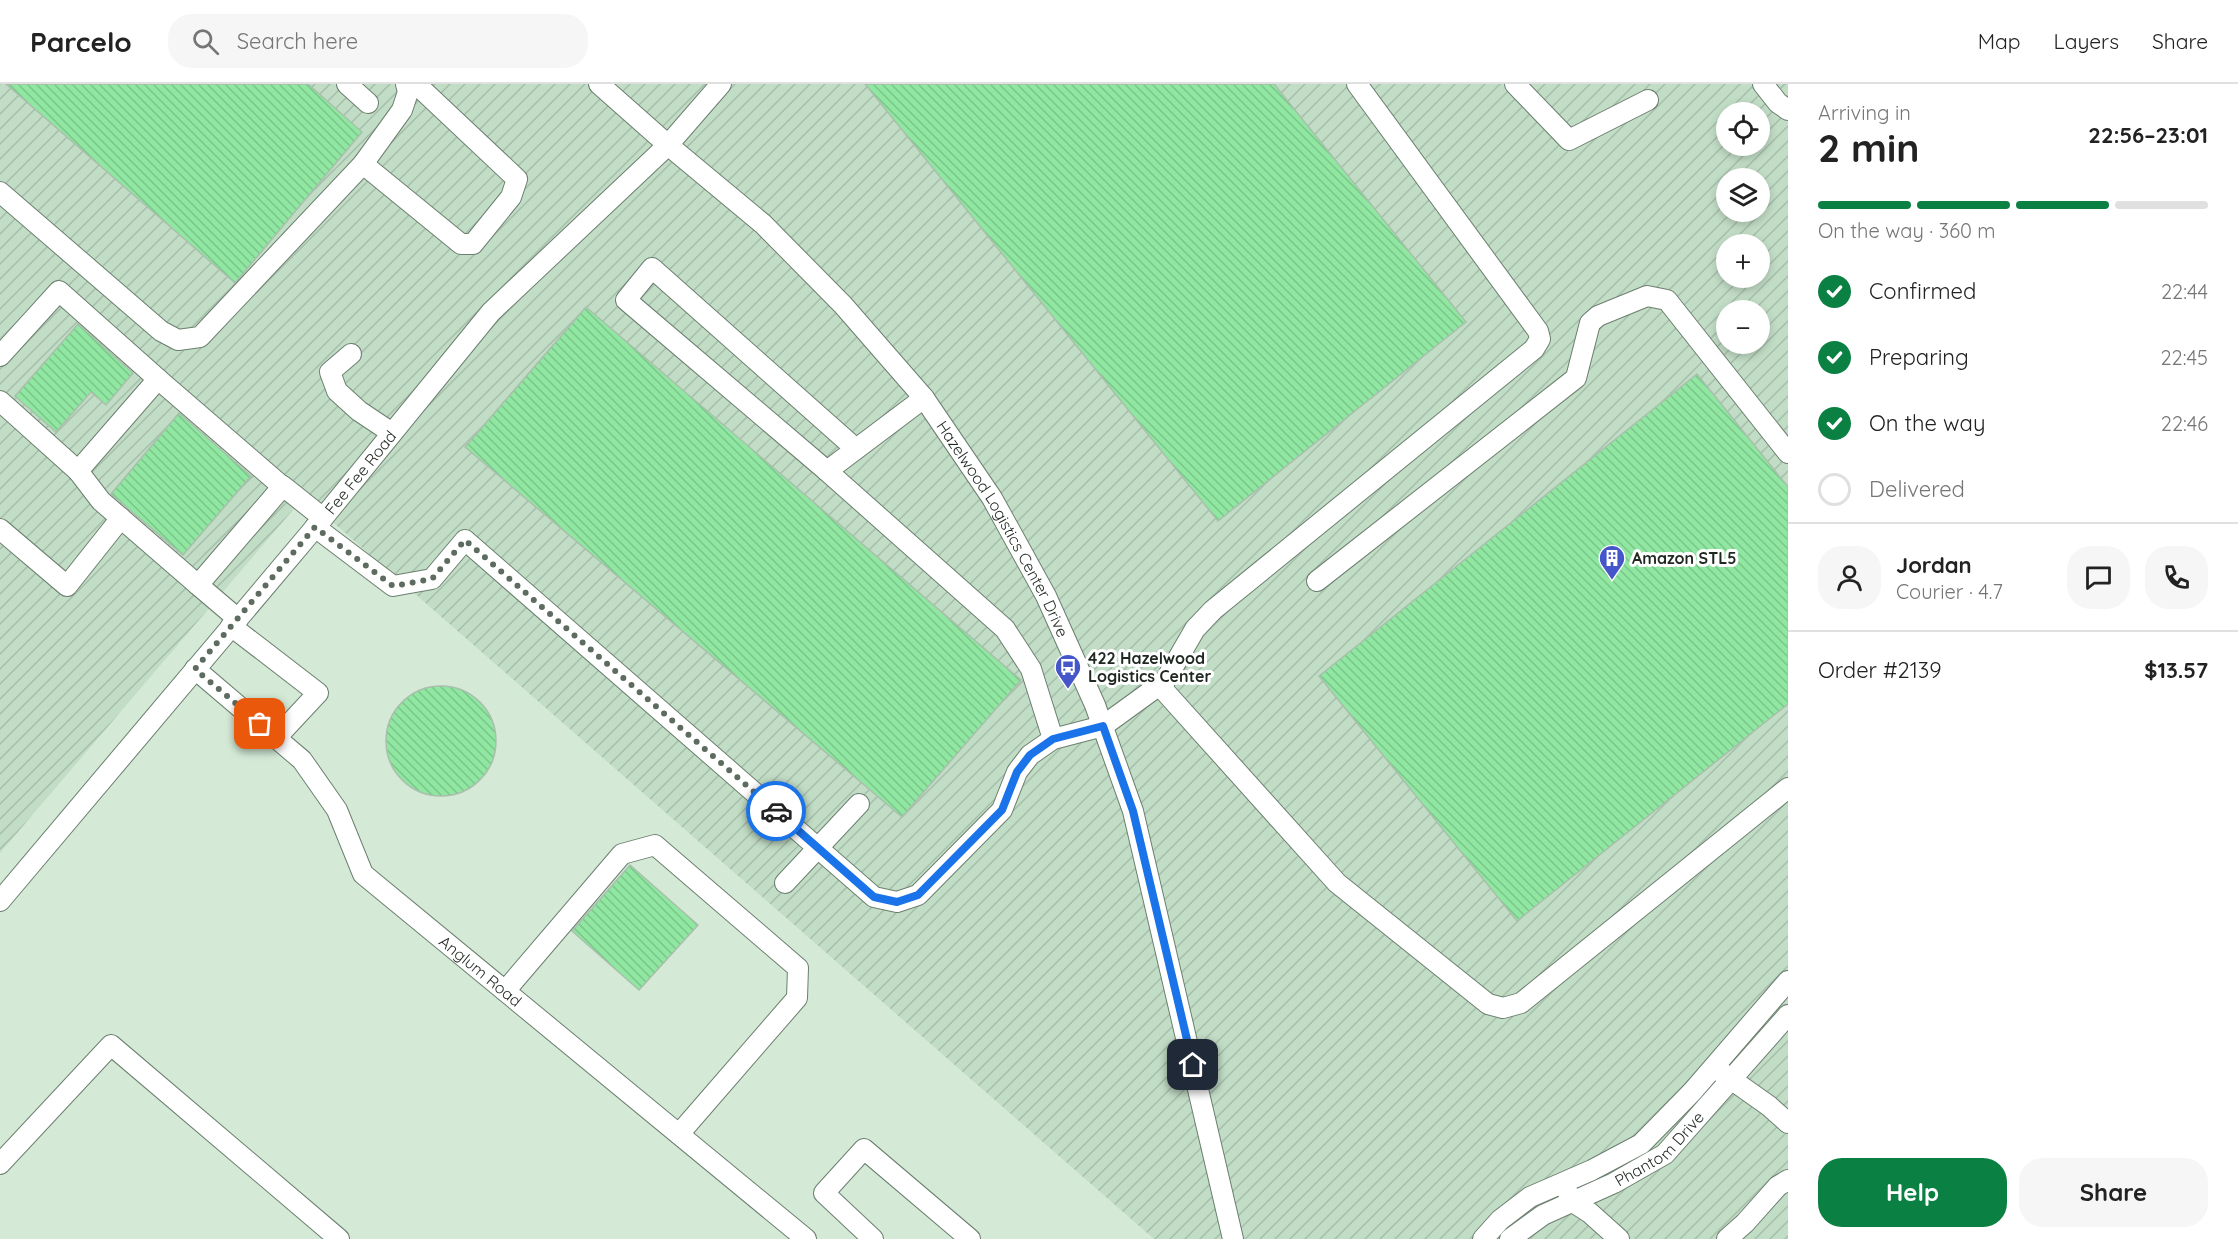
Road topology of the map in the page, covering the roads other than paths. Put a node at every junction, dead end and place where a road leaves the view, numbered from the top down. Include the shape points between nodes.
1 (347, 84) edge
2 (406, 84) edge
3 (416, 84) edge
4 (599, 84) edge
5 (721, 84) edge
6 (1357, 84) edge
7 (1515, 84) edge
8 (1763, 84) edge
9 (1648, 100) dead end
10 (368, 102) dead end
11 (1788, 110) edge
12 (668, 145) junction
13 (363, 164) junction
14 (0, 192) edge
15 (351, 354) dead end
16 (0, 356) edge
17 (158, 379) junction
18 (924, 398) junction
19 (0, 401) edge
20 (392, 433) junction
21 (856, 449) junction
22 (1788, 453) edge
23 (78, 471) junction
24 (827, 471) junction
25 (283, 487) junction
26 (120, 518) junction
27 (319, 523) junction
28 (0, 529) edge
29 (1317, 581) dead end
30 (198, 585) junction
31 (235, 622) junction
32 (195, 669) junction
33 (1159, 685) junction
34 (1103, 726) junction
35 (276, 738) junction
36 (1053, 739) junction
37 (1788, 788) edge
38 (860, 804) dead end
39 (818, 848) junction
40 (785, 883) dead end
41 (0, 901) edge
42 (1788, 981) edge
43 (505, 991) junction
44 (1788, 1015) edge
45 (1714, 1067) junction
46 (1732, 1079) junction
47 (1788, 1123) edge
48 (679, 1134) junction
49 (0, 1164) edge
50 (1788, 1180) edge
51 (1563, 1183) junction
52 (1573, 1202) junction
53 (339, 1239) edge
54 (806, 1239) edge
55 (873, 1239) edge
56 (970, 1239) edge
57 (1233, 1239) edge
58 (1484, 1239) edge
59 (1510, 1239) edge
60 (1620, 1239) edge
61 (1727, 1239) edge

1 - 10 street
2 - 13 street via 408,92 402,111
3 - 13 street via 517,179 511,197 473,244 461,244
4 - 12 street, Hazelwood Logistics Center Drive
5 - 12 street, Fee Fee Road
6 - 33 street via 1538,331 1539,339 1534,349 1213,610
7 - 9 street via 1569,140
8 - 11 street
12 - 18 street, Hazelwood Logistics Center Drive via 763,225 843,305
12 - 20 street, Fee Fee Road via 491,312
13 - 14 street via 200,337 178,340 161,331
15 - 20 street via 330,372 337,391
16 - 17 street via 59,291
17 - 23 street
17 - 25 street
18 - 21 street
18 - 34 street, Hazelwood Logistics Center Drive via 992,498 1046,596
19 - 23 street
20 - 27 street, Fee Fee Road
21 - 24 street
21 - 24 street via 652,268 626,300
22 - 29 street via 1667,300 1647,296 1598,316 1590,323 1576,378
23 - 26 street
24 - 36 street via 1005,629 1031,669
25 - 27 street
25 - 30 street
26 - 28 street via 67,586
26 - 30 street
27 - 31 street, Fee Fee Road
27 - 39 street via 393,586 432,579 465,540
30 - 31 street
31 - 32 street, Fee Fee Road
31 - 35 street via 318,693
32 - 35 street, Anglum Road
32 - 41 street, Fee Fee Road
33 - 34 street
33 - 37 street via 1337,883 1488,1004 1503,1008 1521,1003
34 - 36 street
34 - 57 street, Hazelwood Logistics Center Drive via 1133,811
35 - 43 street, Anglum Road via 302,760 337,810 363,874
36 - 39 street via 1030,755 1017,772 1002,810 918,895 897,902 874,897
38 - 39 street
39 - 40 street
42 - 45 street, Phantom Drive
43 - 48 street, Anglum Road
43 - 48 street via 622,854 655,844 798,968 797,998
44 - 46 street, Phantom Drive
45 - 46 street
45 - 51 street, Phantom Drive via 1641,1144
46 - 47 street
46 - 52 street, Phantom Drive via 1665,1154
48 - 54 street, Anglum Road
49 - 53 street via 111,1045
50 - 61 street
51 - 52 street
51 - 58 street, Phantom Drive via 1530,1197 1500,1220
52 - 59 street, Phantom Drive via 1543,1215
52 - 60 street
55 - 56 street via 824,1193 864,1149

